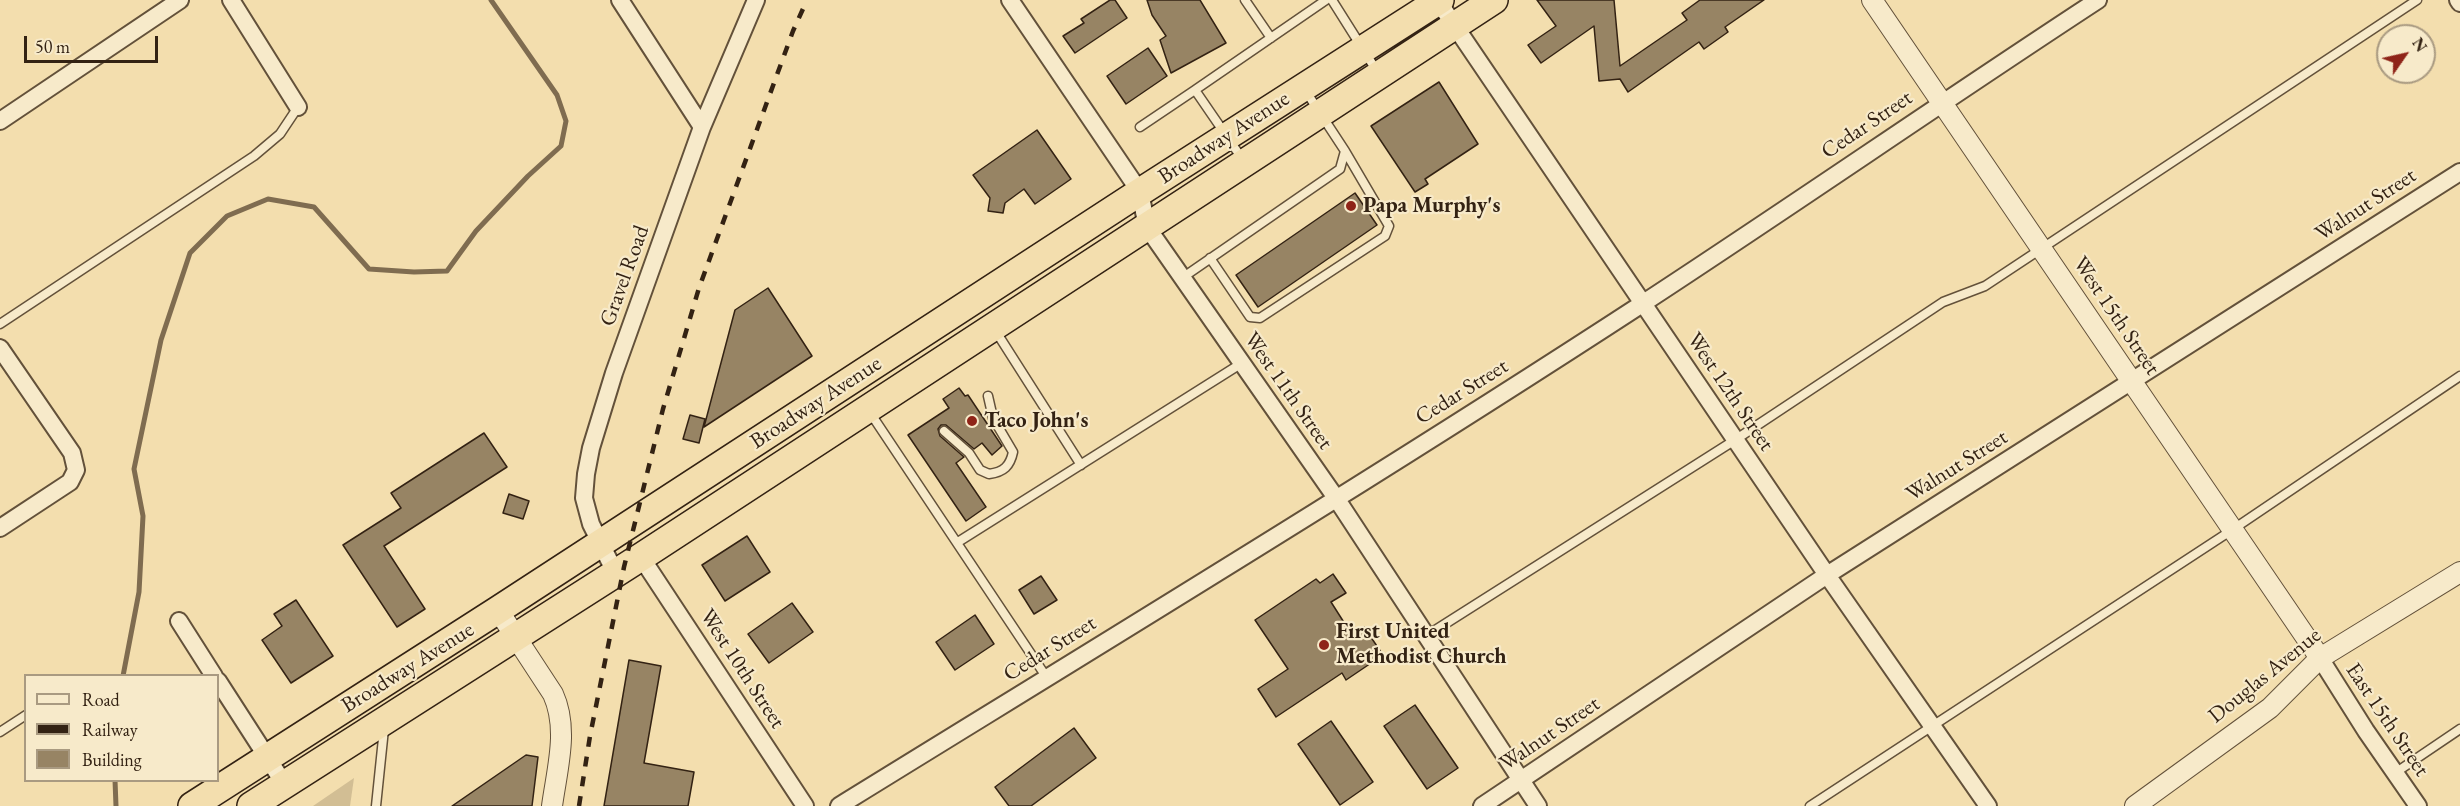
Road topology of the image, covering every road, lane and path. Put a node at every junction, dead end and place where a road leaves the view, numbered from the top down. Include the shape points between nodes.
1 (180, 0) edge
2 (231, 0) edge
3 (620, 0) edge
4 (756, 0) edge
5 (1010, 0) edge
6 (1245, 0) edge
7 (1326, 0) edge
8 (1332, 0) edge
9 (1494, 0) edge
10 (1872, 0) edge
11 (2098, 0) edge
12 (2417, 0) edge
13 (1439, 1) edge
14 (1456, 27) junction
15 (1271, 38) junction
16 (1363, 49) junction
17 (1380, 76) junction
18 (1303, 87) junction
19 (1196, 90) junction
20 (1942, 102) junction
21 (298, 107) joint
22 (1321, 114) junction
23 (0, 121) edge
24 (702, 127) junction
25 (1140, 127) dead end
26 (1227, 136) junction
27 (1345, 151) junction
28 (1245, 163) junction
29 (2460, 172) edge
30 (1140, 192) junction
31 (1146, 227) junction
32 (2042, 249) junction
33 (1210, 258) junction
34 (1182, 278) junction
35 (1642, 304) junction
36 (0, 324) edge
37 (993, 327) junction
38 (0, 348) edge
39 (1242, 363) junction
40 (2460, 376) edge
41 (2132, 382) junction
42 (988, 396) dead end
43 (868, 409) junction
44 (944, 431) dead end
45 (1735, 440) junction
46 (1081, 465) junction
47 (1335, 498) junction
48 (0, 528) edge
49 (2232, 530) junction
50 (602, 542) junction
51 (958, 542) junction
52 (641, 557) junction
53 (615, 572) junction
54 (2460, 572) edge
55 (1827, 575) junction
56 (498, 610) junction
57 (179, 621) dead end
58 (1426, 636) junction
59 (515, 637) junction
60 (2320, 658) junction
61 (213, 674) edge
62 (1047, 678) junction
63 (219, 683) edge
64 (24, 716) edge
65 (384, 720) junction
66 (1933, 726) junction
67 (2460, 729) edge
68 (0, 732) edge
69 (267, 758) junction
70 (2395, 773) junction
71 (1521, 781) junction
72 (285, 785) junction
73 (192, 806) edge
74 (251, 806) edge
75 (376, 806) edge
76 (552, 806) edge
77 (805, 806) edge
78 (839, 806) edge
79 (1482, 806) edge
80 (1538, 806) edge
81 (1809, 806) edge
82 (1988, 806) edge
83 (2135, 806) edge
84 (2418, 806) edge

1 - 23 street
2 - 21 street
3 - 24 street
4 - 24 street, Gravel Road
5 - 30 street, West 11th Street
6 - 15 lane
7 - 15 lane
8 - 16 lane
9 - 14 highway, Broadway Avenue
10 - 20 street, West 15th Street
11 - 20 street, Cedar Street
12 - 32 lane
13 - 14 street, West 12th Street
13 - 16 highway, Broadway Avenue
14 - 17 highway, Broadway Avenue
14 - 35 street, West 12th Street
15 - 19 lane
16 - 17 lane
16 - 18 highway, Broadway Avenue
17 - 22 highway, Broadway Avenue
18 - 22 lane
18 - 26 highway, Broadway Avenue
19 - 25 lane
19 - 26 lane
20 - 32 street, West 15th Street
20 - 35 street, Cedar Street
21 - 36 lane via 280,134 254,156
22 - 27 lane
22 - 28 highway, Broadway Avenue
24 - 50 street, Gravel Road via 591,448 584,498 591,524
26 - 28 lane
26 - 30 highway, Broadway Avenue
27 - 33 lane via 1340,169
27 - 33 lane via 1389,226 1384,236 1260,318 1250,317
28 - 31 highway, Broadway Avenue
29 - 41 street, Walnut Street
30 - 31 street, West 11th Street
30 - 50 highway, Broadway Avenue
31 - 34 street, West 11th Street
31 - 37 highway, Broadway Avenue
32 - 41 street, West 15th Street
32 - 45 lane via 1985,286 1943,302
33 - 34 lane
34 - 39 street, West 11th Street
35 - 45 street, West 12th Street
35 - 47 street, Cedar Street
37 - 43 highway, Broadway Avenue
37 - 46 lane
38 - 48 street via 72,453 76,470 70,482
39 - 46 lane
39 - 47 street, West 11th Street
40 - 49 lane
41 - 49 street, West 15th Street
41 - 55 street, Walnut Street
42 - 44 lane via 993,418 1013,452 1006,469 989,474 980,470 969,453
43 - 51 lane
43 - 52 highway, Broadway Avenue
45 - 55 street, West 12th Street
45 - 58 lane
46 - 51 lane
47 - 58 street, West 11th Street
47 - 62 street, Cedar Street
49 - 60 street, West 15th Street
49 - 66 lane
50 - 53 street, Gravel Road
50 - 56 highway, Broadway Avenue
51 - 62 lane
52 - 53 highway, Broadway Avenue
52 - 77 street, West 10th Street
53 - 59 highway, Broadway Avenue
54 - 60 street, Douglas Avenue
55 - 66 street, West 12th Street
55 - 71 street, Walnut Street
56 - 59 street
56 - 69 highway, Broadway Avenue
57 - 61 street
58 - 71 street, West 11th Street
59 - 65 highway, Broadway Avenue
59 - 76 street via 559,708 560,746
60 - 70 street, East 15th Street
60 - 83 street, Douglas Avenue via 2270,708
62 - 78 street, Cedar Street
63 - 69 street
64 - 68 lane
65 - 72 highway, Broadway Avenue
65 - 75 lane
66 - 81 lane
66 - 82 street, West 12th Street
67 - 70 lane
69 - 72 street
69 - 73 highway, Broadway Avenue
70 - 84 street, East 15th Street
71 - 79 street, Walnut Street
71 - 80 street, West 11th Street
72 - 74 highway, Broadway Avenue

